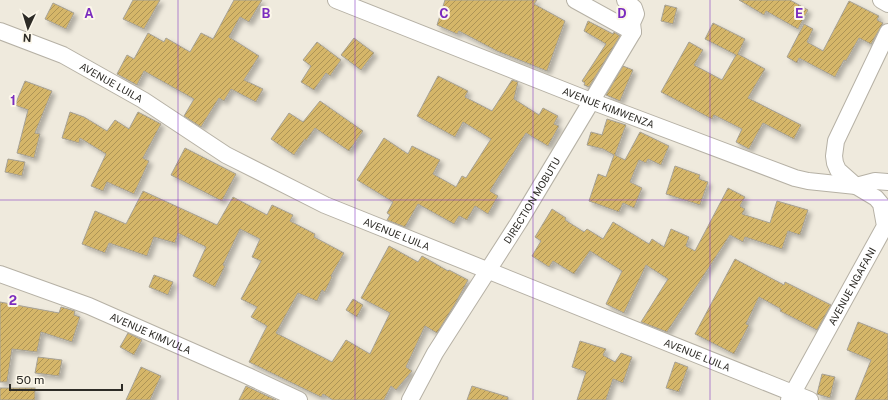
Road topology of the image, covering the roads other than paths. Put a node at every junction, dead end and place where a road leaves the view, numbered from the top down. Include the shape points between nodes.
1 (336, 0) edge
2 (575, 0) edge
3 (625, 0) edge
4 (881, 0) edge
5 (888, 4) edge
6 (0, 32) edge
7 (633, 32) junction
8 (888, 32) edge
9 (591, 101) junction
10 (888, 182) edge
11 (856, 186) junction
12 (887, 225) edge
13 (487, 270) junction
14 (0, 274) edge
15 (791, 397) edge
16 (299, 400) edge
17 (410, 400) edge
18 (810, 400) edge

1 - 9 street, AVENUE KIMWENZA
2 - 7 street
3 - 7 street, DIRECTION MOBUTU via 634,8 636,14 632,23
4 - 5 street
6 - 13 street, AVENUE LUILA via 63,55 143,100 226,155 325,205
7 - 9 street, DIRECTION MOBUTU
8 - 11 street, AVENUE NGAFANI via 834,148 838,170
9 - 11 street, AVENUE KIMWENZA via 795,178
9 - 13 street, DIRECTION MOBUTU via 519,222
10 - 11 street, AVENUE KIMWENZA via 875,181
11 - 12 street, AVENUE NGAFANI via 876,198
12 - 15 street, AVENUE NGAFANI
13 - 15 street, AVENUE LUILA
13 - 17 street, DIRECTION MOBUTU via 435,353
14 - 16 street, AVENUE KIMVULA via 89,306
15 - 18 street, AVENUE LUILA

